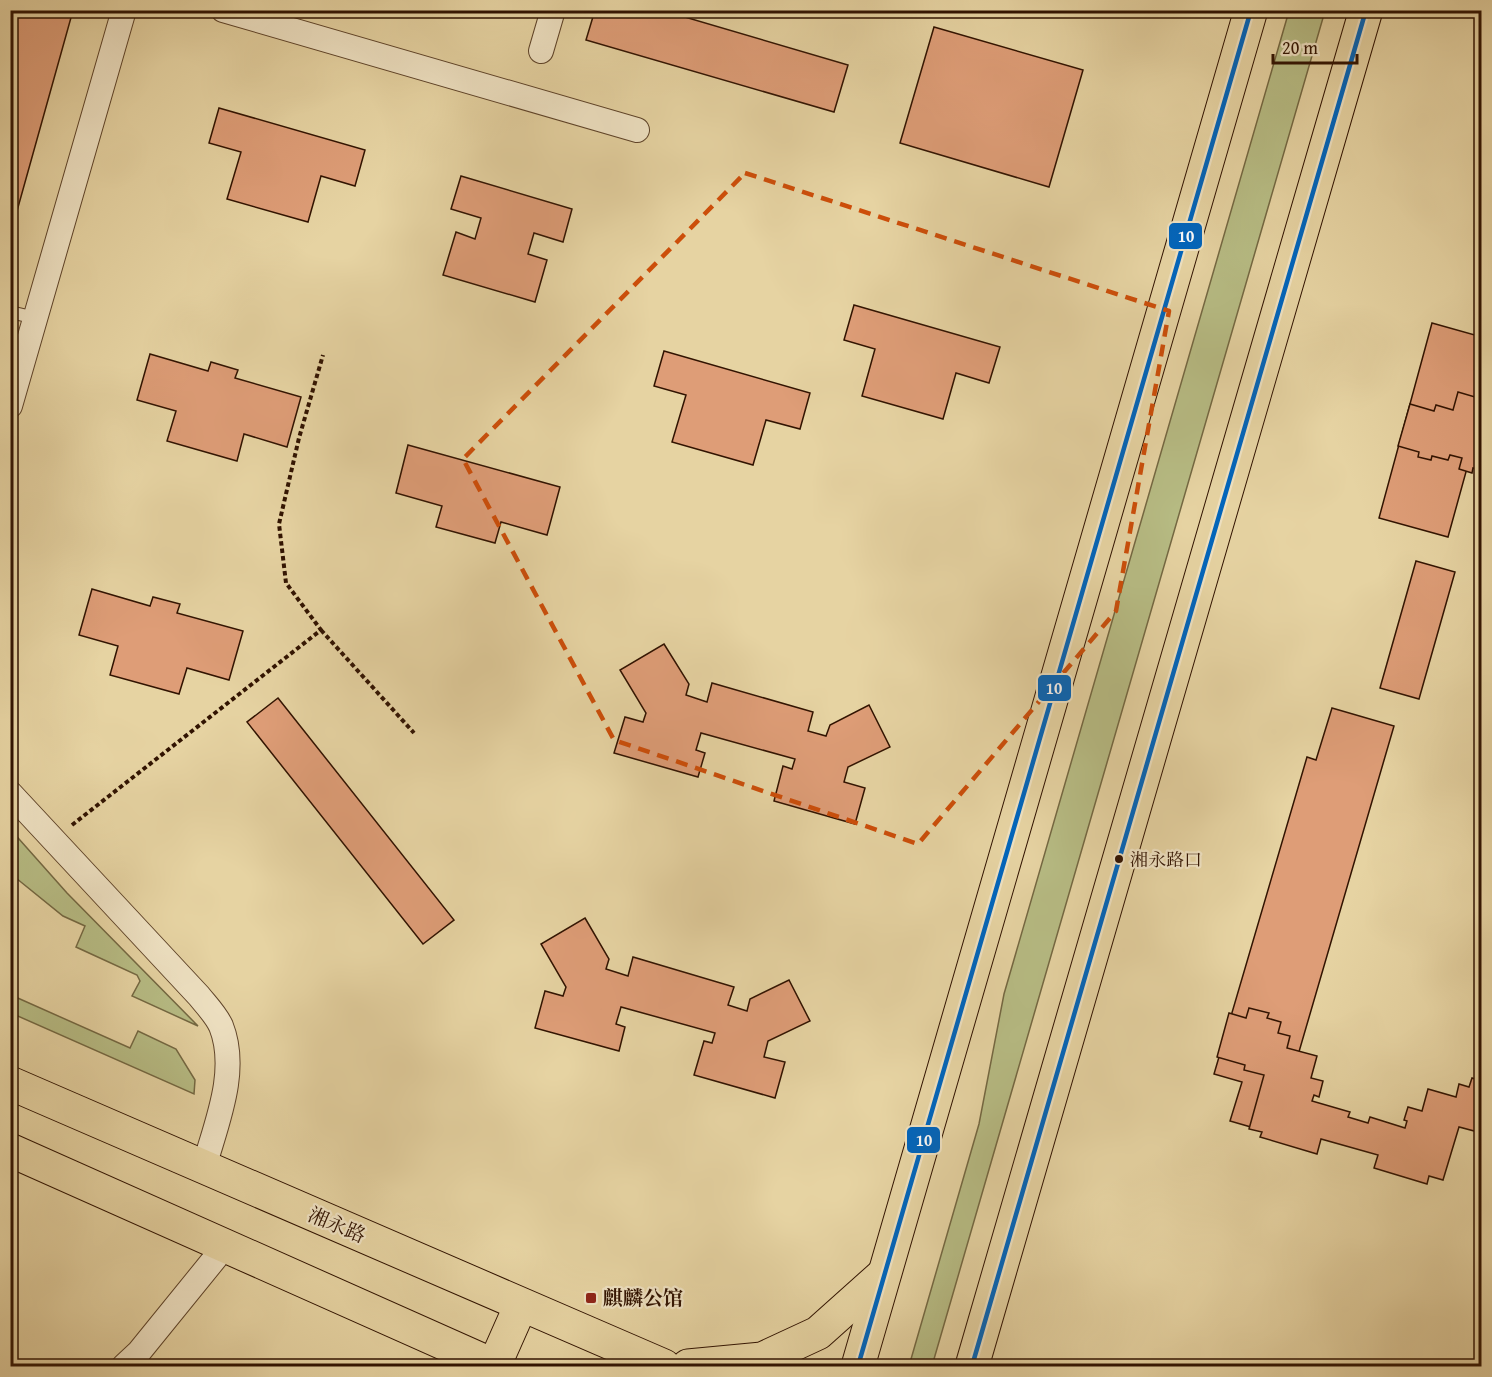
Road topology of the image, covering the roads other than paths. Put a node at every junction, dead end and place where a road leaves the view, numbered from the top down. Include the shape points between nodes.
1 (124, 10) edge
2 (223, 10) edge
3 (553, 10) edge
4 (1251, 10) edge
5 (1366, 10) edge
6 (541, 51) dead end
7 (637, 130) dead end
8 (10, 312) edge
9 (36, 318) junction
10 (10, 406) edge
11 (10, 793) edge
12 (10, 1083) edge
13 (10, 1150) edge
14 (204, 1167) junction
15 (225, 1246) junction
16 (885, 1274) junction
17 (521, 1305) junction
18 (124, 1366) edge
19 (494, 1366) edge
20 (664, 1366) edge
21 (688, 1366) edge
22 (858, 1366) edge
23 (972, 1366) edge

1 - 9 street
2 - 7 street
3 - 6 street
4 - 16 main road
5 - 23 main road
8 - 9 lane
9 - 10 street
11 - 14 street via 199,996 220,1026 225,1041 225,1088
12 - 14 main road, 湘永路
13 - 15 main road
14 - 17 main road, 湘永路
15 - 18 street
15 - 19 main road
16 - 21 main road via 818,1334 762,1359
16 - 22 main road
17 - 19 main road
17 - 20 main road, 湘永路

